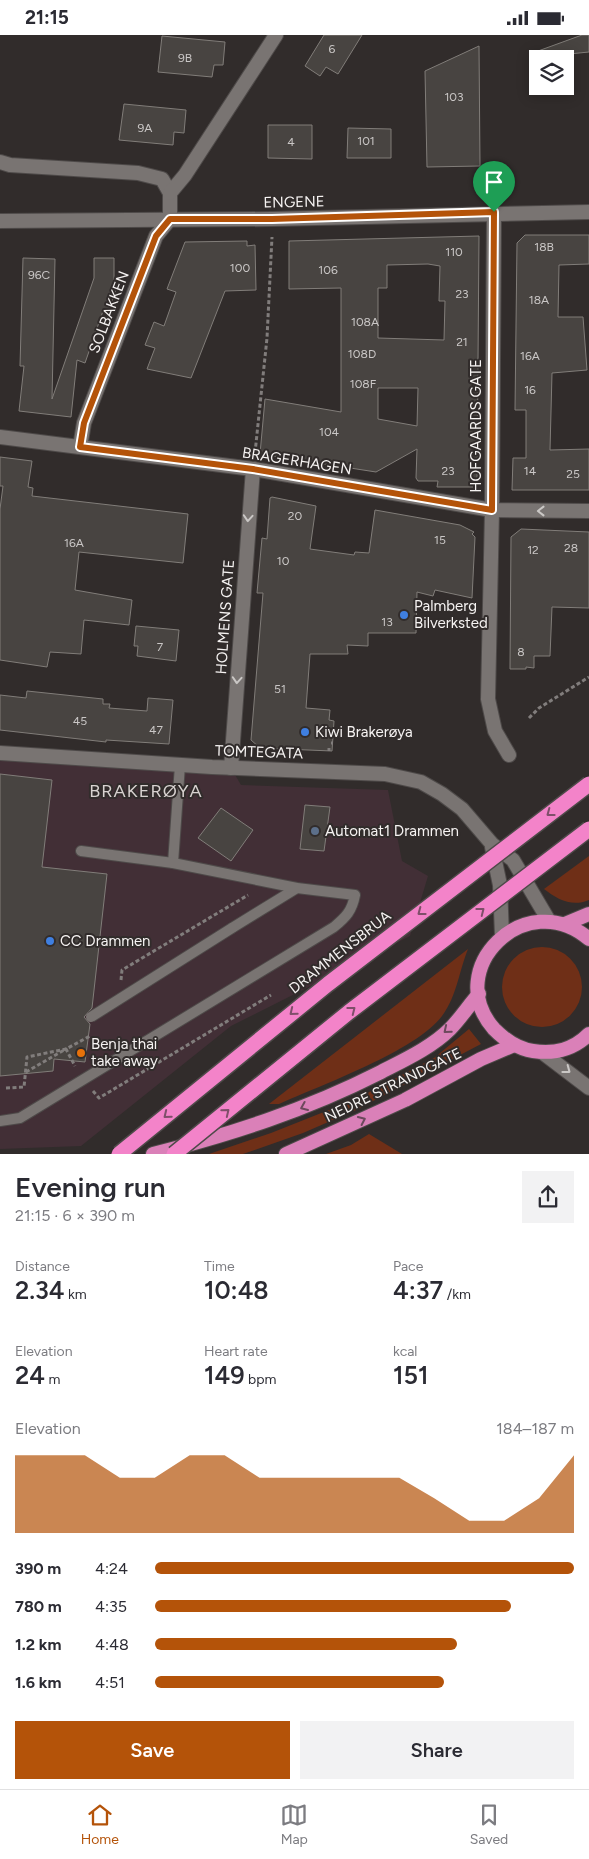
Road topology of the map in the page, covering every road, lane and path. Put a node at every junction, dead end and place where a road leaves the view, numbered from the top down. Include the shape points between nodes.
1 (276, 35) edge
2 (0, 162) edge
3 (170, 193) junction
4 (494, 212) junction
5 (589, 212) edge
6 (170, 219) junction
7 (272, 219) junction
8 (0, 221) edge
9 (0, 437) edge
10 (80, 447) junction
11 (253, 469) junction
12 (492, 510) junction
13 (589, 511) edge
14 (589, 677) edge
15 (529, 718) dead end
16 (0, 753) edge
17 (509, 755) dead end
18 (180, 765) junction
19 (231, 767) junction
20 (589, 784) edge
21 (589, 829) edge
22 (492, 844) junction
23 (82, 851) dead end
24 (173, 863) junction
25 (269, 881) junction
26 (297, 888) junction
27 (589, 914) edge
28 (548, 921) junction
29 (565, 924) junction
30 (502, 936) junction
31 (589, 939) edge
32 (121, 984) dead end
33 (479, 994) junction
34 (271, 995) dead end
35 (91, 1017) dead end
36 (589, 1035) edge
37 (90, 1036) dead end
38 (514, 1045) junction
39 (66, 1049) junction
40 (543, 1053) junction
41 (26, 1072) junction
42 (81, 1074) junction
43 (6, 1088) dead end
44 (589, 1088) edge
45 (0, 1121) edge
46 (119, 1154) edge
47 (153, 1154) edge
48 (174, 1154) edge
49 (286, 1154) edge

1 - 3 street
2 - 3 street via 138,173 162,179
3 - 6 street
4 - 5 street, ENGENE
4 - 7 street, ENGENE
4 - 12 street, HOFGAARDS GATE
6 - 7 street, ENGENE
6 - 8 street, ENGENE
6 - 10 street, SOLBAKKEN via 156,236 84,423
7 - 11 path via 268,338
9 - 10 street, BRAGERHAGEN
10 - 11 street, BRAGERHAGEN
11 - 12 street, BRAGERHAGEN
11 -> 19 street, HOLMENS GATE
13 -> 12 street, BRAGERHAGEN
12 - 17 street, HOFGAARDS GATE via 488,699 496,731
14 - 15 path via 539,708
16 - 18 street, TOMTEGATA
18 - 19 street, TOMTEGATA
18 - 24 lane
19 - 22 street, TOMTEGATA via 400,776 421,782 462,809
20 -> 46 highway, DRAMMENSBRUA, bridge via 335,978
48 -> 21 highway, bridge via 350,1012
22 - 28 street, TOMTEGATA via 513,860
22 - 30 street, TOMTEGATA via 500,885
23 - 24 lane
24 - 25 lane
25 - 26 lane
25 - 32 path via 122,970
26 - 35 lane, bridge
26 - 42 lane via 355,895 353,907 347,917 334,927
27 - 29 highway
28 - 29 highway
28 - 30 highway via 528,923
29 - 31 highway
30 - 33 highway via 483,962
33 - 38 highway via 482,1010 490,1024
33 -> 47 highway, NEDRE STRANDGATE via 449,1030 404,1060 348,1089 223,1136
34 - 42 path via 99,1098
36 - 40 highway via 562,1051
37 - 39 path
38 - 40 highway
49 -> 38 highway, NEDRE STRANDGATE via 405,1100
39 - 41 path
39 - 41 path via 25,1057
39 - 42 path
40 -> 44 street
41 - 43 path via 24,1087
42 - 45 lane via 20,1118

